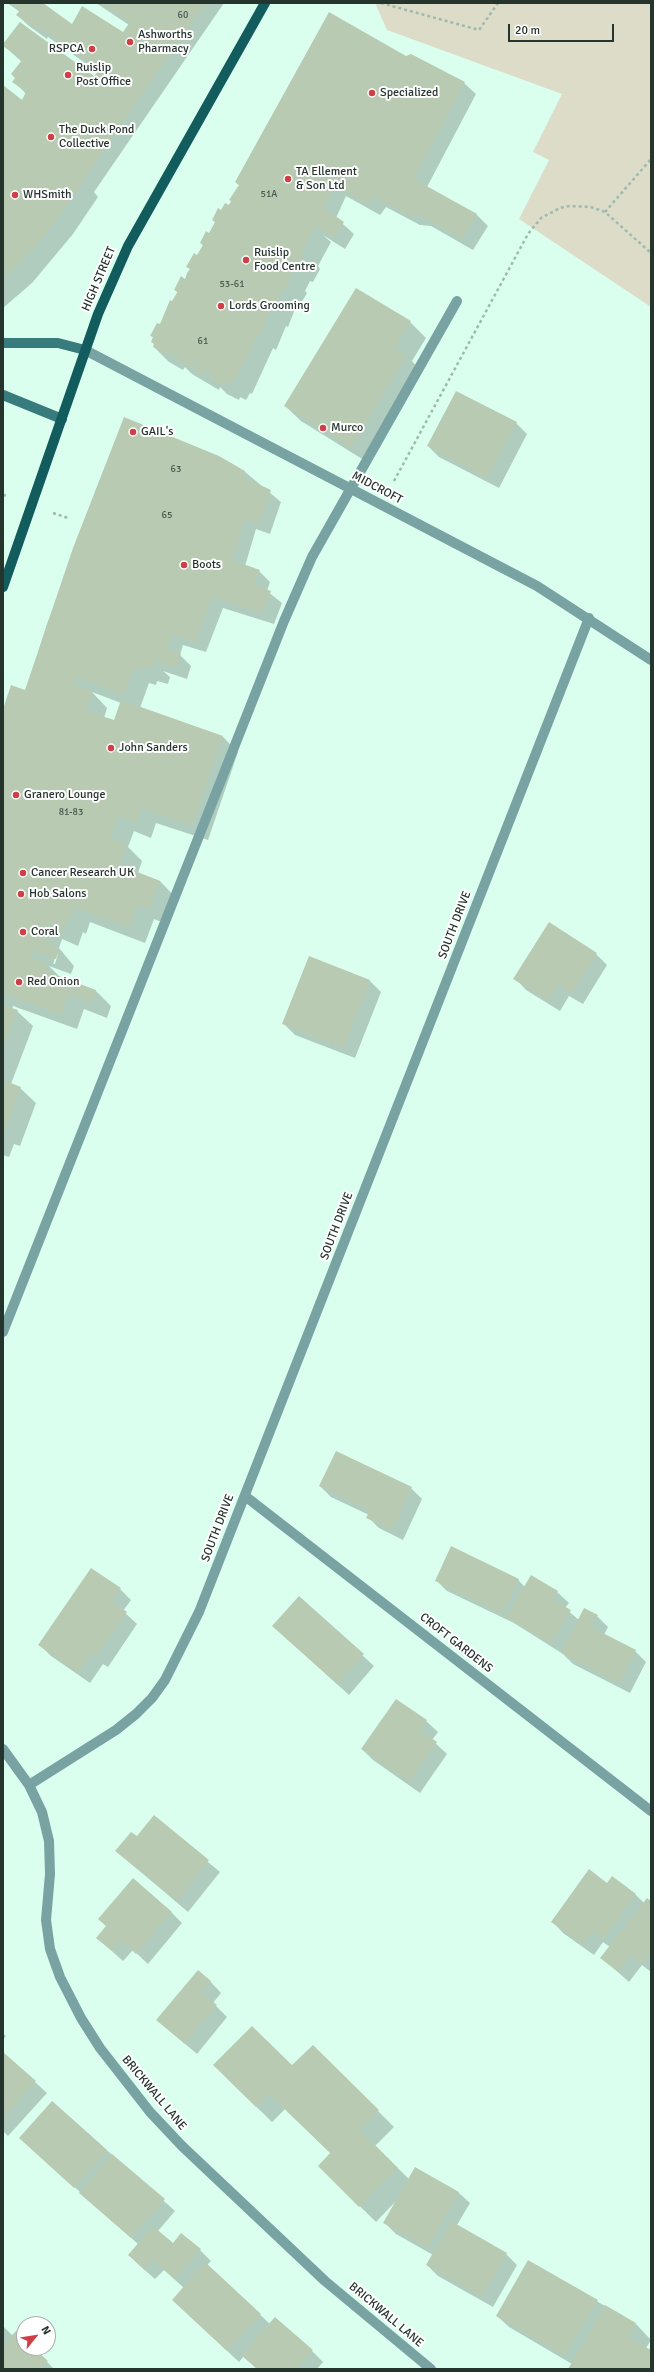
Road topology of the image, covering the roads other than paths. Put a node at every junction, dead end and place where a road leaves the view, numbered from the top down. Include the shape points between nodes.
1 (265, 3) edge
2 (457, 301) dead end
3 (3, 343) edge
4 (85, 350) junction
5 (3, 395) edge
6 (62, 419) junction
7 (350, 488) junction
8 (3, 587) edge
9 (589, 618) junction
10 (651, 660) edge
11 (3, 1332) edge
12 (245, 1496) junction
13 (3, 1749) edge
14 (29, 1785) junction
15 (651, 1811) edge
16 (431, 2369) edge

1 - 4 main road, HIGH STREET via 128,246
2 - 7 street
3 - 4 main road via 58,343
4 - 6 main road, HIGH STREET
4 - 7 street, MIDCROFT
5 - 6 main road
6 - 8 main road, HIGH STREET
7 - 9 street, MIDCROFT via 537,586
7 - 11 street via 312,557 284,621
9 - 10 street, MIDCROFT
9 - 12 street, SOUTH DRIVE
12 - 14 street, SOUTH DRIVE via 199,1612 152,1698 116,1730
12 - 15 street, CROFT GARDENS
13 - 14 street, BRICKWALL LANE
14 - 16 street, BRICKWALL LANE via 42,1812 49,1841 50,1874 46,1920 50,1948 60,1976 81,2018 100,2048 150,2112 182,2146 325,2281

